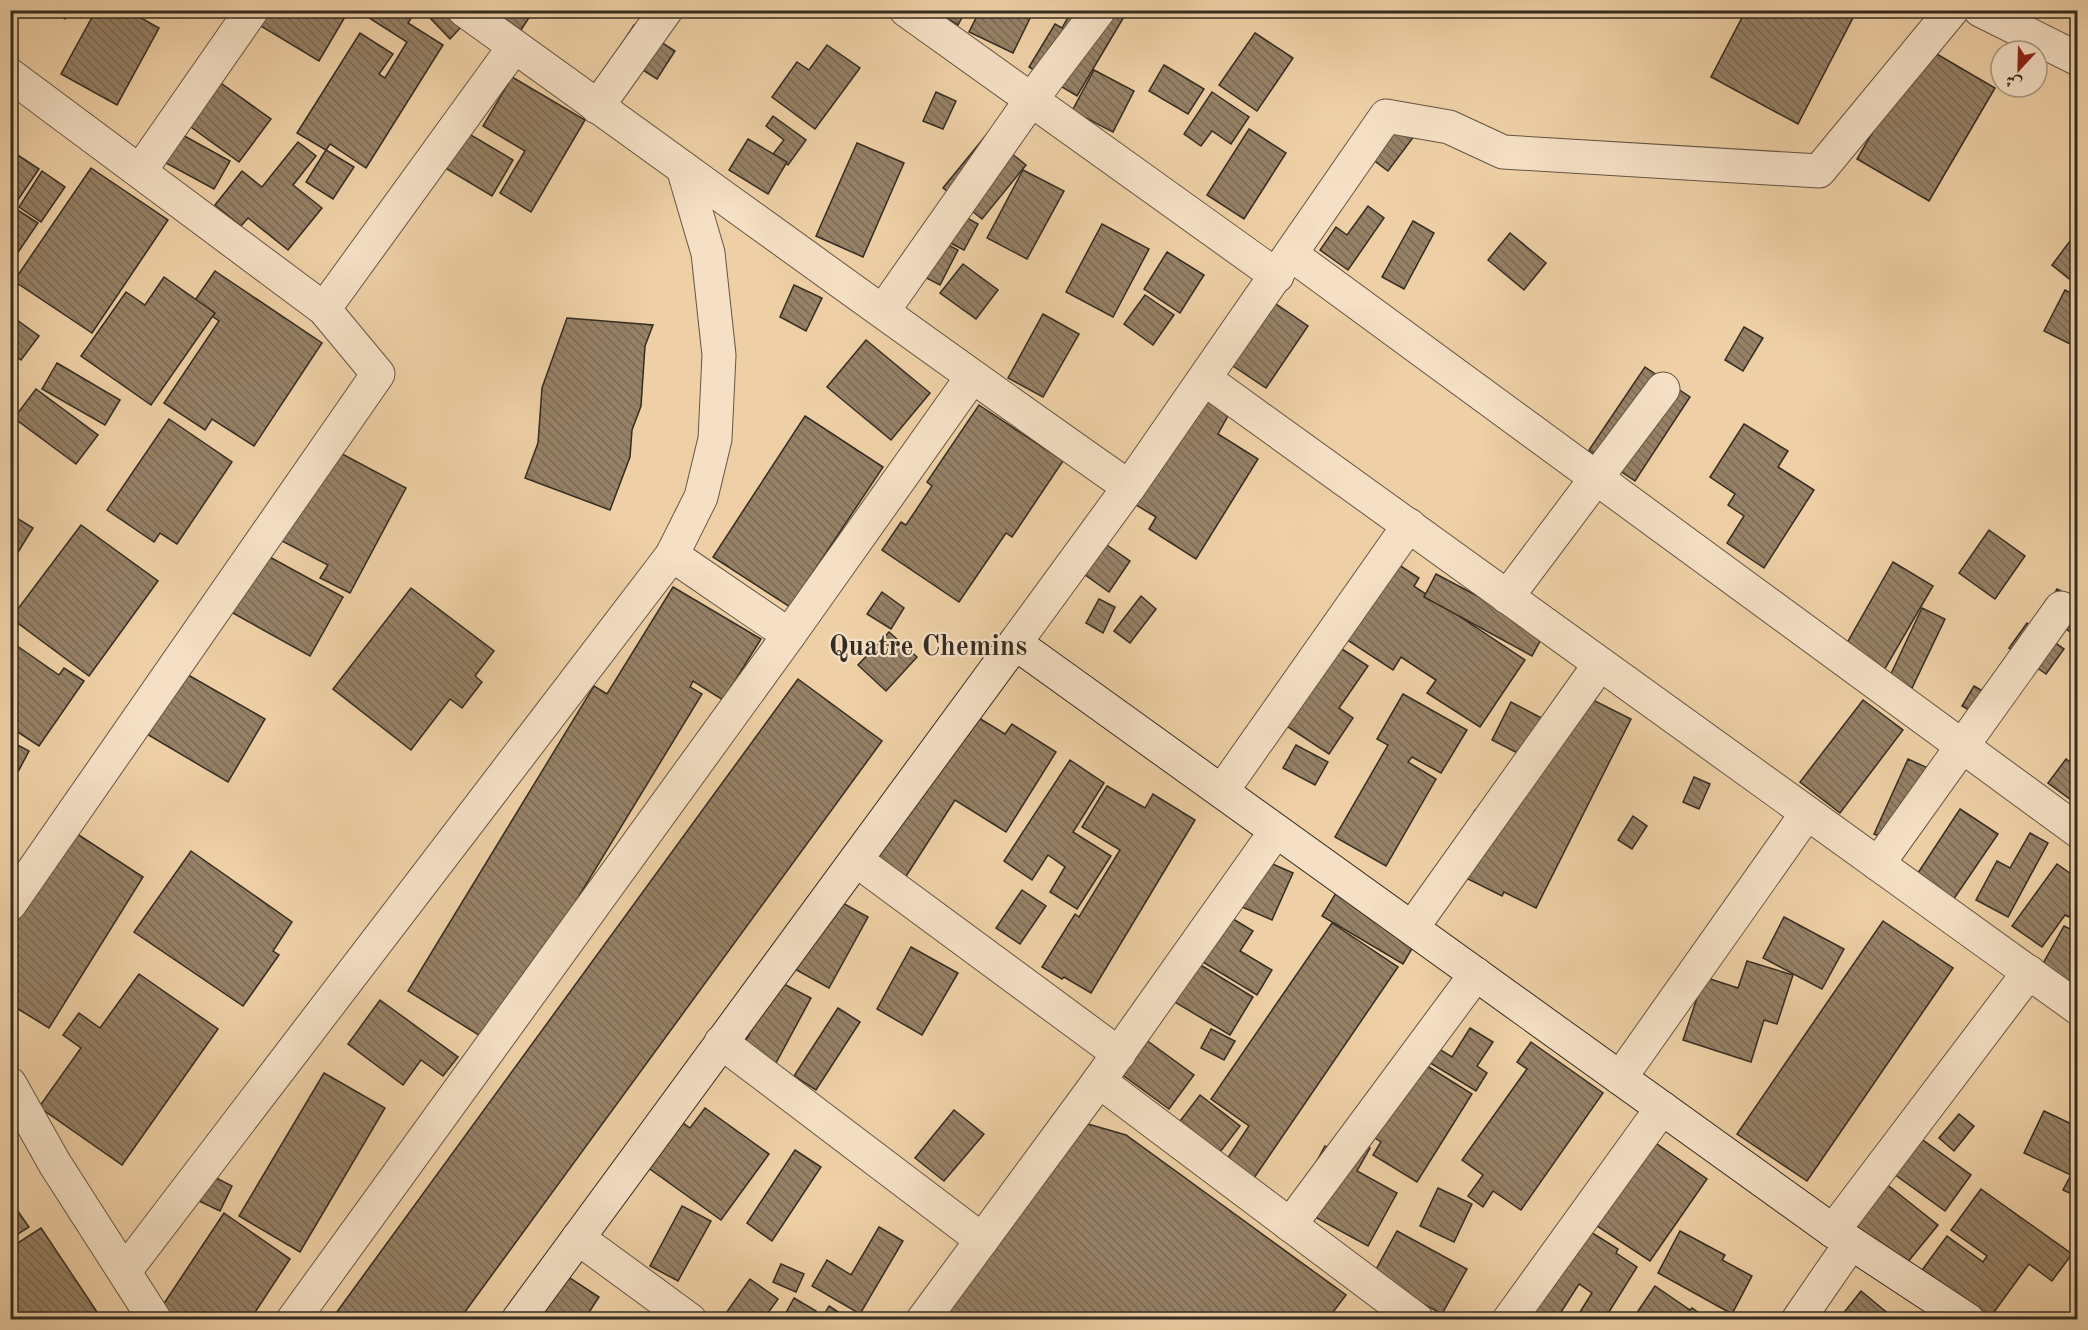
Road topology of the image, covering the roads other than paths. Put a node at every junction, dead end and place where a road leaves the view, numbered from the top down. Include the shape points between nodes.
1 (252, 10) edge
2 (464, 10) edge
3 (666, 10) edge
4 (906, 10) edge
5 (1099, 10) edge
6 (1952, 10) edge
7 (1980, 10) edge
8 (514, 46) junction
9 (2078, 59) edge
10 (10, 75) edge
11 (1031, 100) junction
12 (597, 107) junction
13 (683, 168) junction
14 (140, 171) junction
15 (1284, 266) junction
16 (324, 309) junction
17 (883, 311) junction
18 (972, 377) junction
19 (1205, 379) junction
20 (1663, 389) dead end
21 (1596, 478) junction
22 (1129, 487) junction
23 (1409, 525) junction
24 (672, 555) junction
25 (1507, 597) junction
26 (2061, 608) dead end
27 (789, 635) junction
28 (1015, 643) junction
29 (1600, 664) junction
30 (1963, 747) junction
31 (1222, 791) junction
32 (1807, 813) junction
33 (1276, 831) junction
34 (2078, 831) edge
35 (856, 860) junction
36 (1878, 864) junction
37 (10, 904) edge
38 (1412, 928) junction
39 (2029, 972) junction
40 (1476, 974) junction
41 (2078, 1008) edge
42 (721, 1042) junction
43 (1119, 1054) junction
44 (1620, 1078) junction
45 (1099, 1081) junction
46 (10, 1084) edge
47 (1662, 1108) junction
48 (1290, 1225) junction
49 (1842, 1237) junction
50 (578, 1238) junction
51 (982, 1240) junction
52 (125, 1271) junction
53 (155, 1320) edge
54 (293, 1320) edge
55 (518, 1320) edge
56 (690, 1320) edge
57 (923, 1320) edge
58 (1417, 1320) edge
59 (1509, 1320) edge
60 (1798, 1320) edge
61 (1968, 1320) edge

1 - 14 street
2 - 8 street
3 - 12 street
4 - 11 street
5 - 11 street
6 - 15 street via 1819,171 1503,152 1449,127 1386,116
7 - 9 street
8 - 12 street
8 - 16 street
10 - 14 street
11 - 15 street
11 - 17 street
12 - 13 street
13 - 17 street
13 - 24 street via 708,253 719,355 715,439 700,497
14 - 16 street
15 - 19 street
15 - 21 street
16 - 37 street via 378,374
17 - 18 street
18 - 22 street
18 - 27 street
19 - 22 street
19 - 23 street
20 - 21 street
21 - 25 street
21 - 30 street
22 - 28 street
23 - 25 street
23 - 31 street
24 - 27 street
24 - 52 street
25 - 29 street
26 - 30 street
27 - 54 street
28 - 31 street
28 - 35 street
29 - 32 street
29 - 38 street
30 - 34 street
30 - 36 street
31 - 33 street
32 - 36 street
32 - 44 street
33 - 38 street
33 - 43 street
35 - 42 street
35 - 43 street
36 - 39 street
38 - 40 street
39 - 41 street
39 - 49 street
40 - 44 street
40 - 48 street
42 - 50 street
42 - 51 street
43 - 45 street
44 - 47 street
45 - 48 street
45 - 51 street
46 - 52 street via 55,1164
47 - 49 street
47 - 59 street
48 - 58 street
49 - 60 street
49 - 61 street
50 - 55 street
50 - 56 street
51 - 57 street
52 - 53 street

